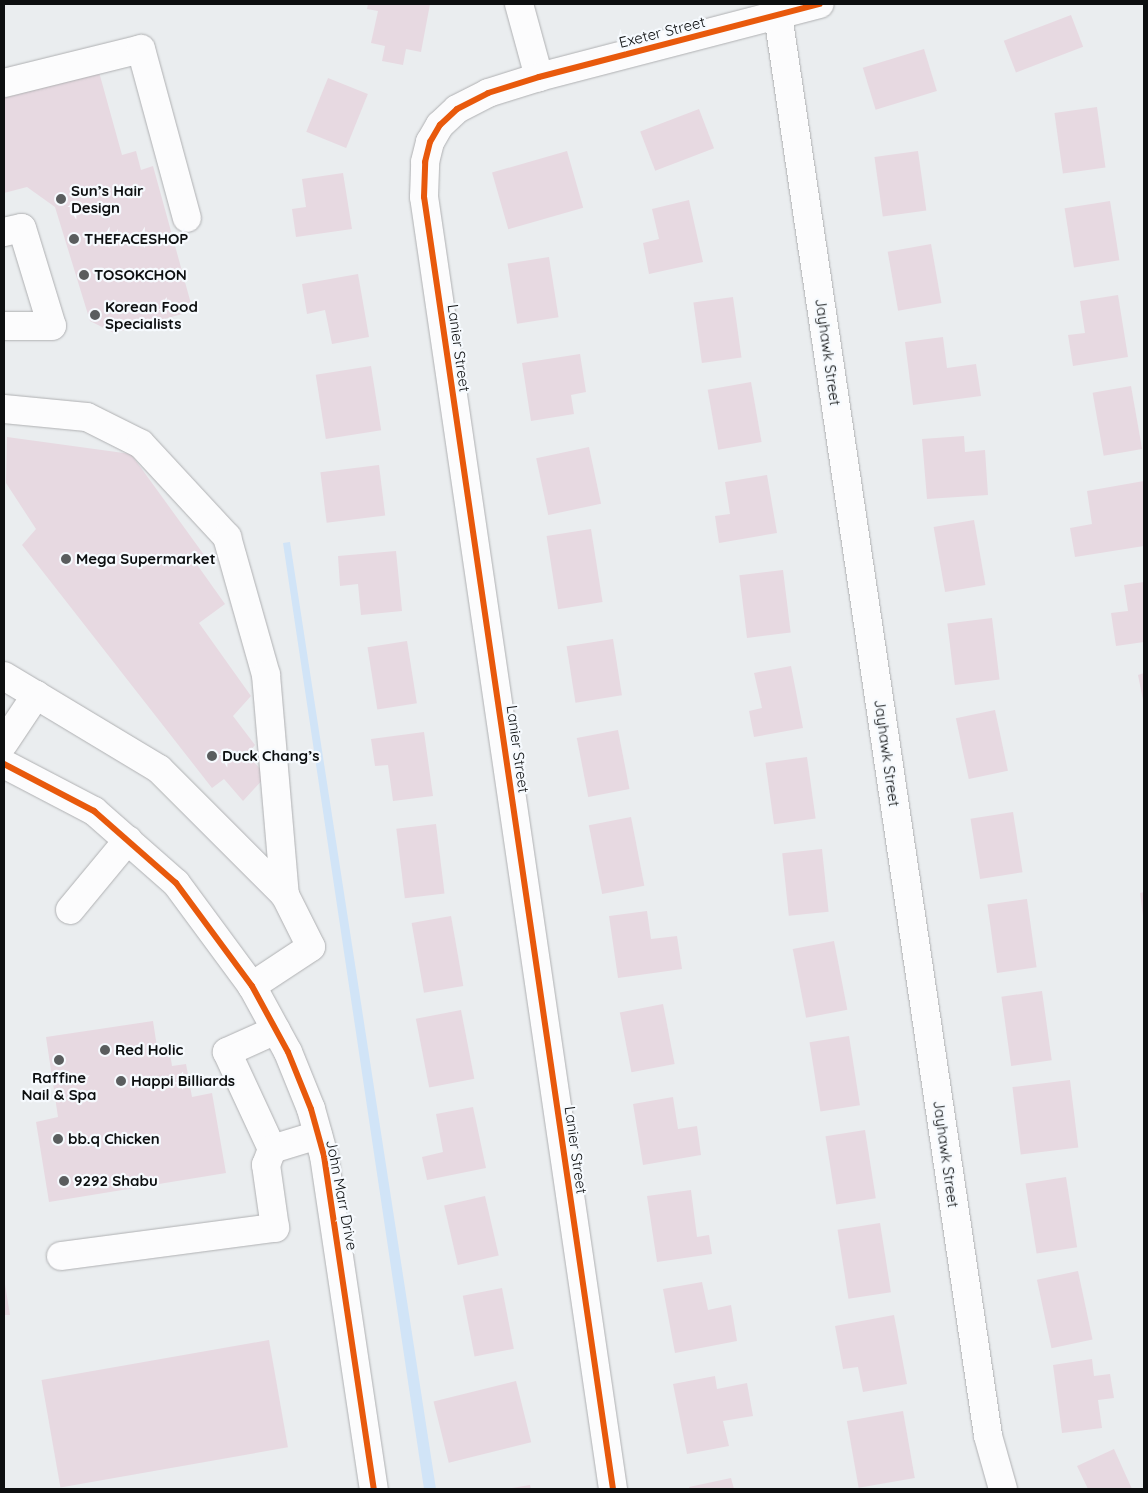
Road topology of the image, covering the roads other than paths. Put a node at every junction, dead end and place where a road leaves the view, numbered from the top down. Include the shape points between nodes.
1 (519, 4) edge
2 (820, 4) edge
3 (778, 15) junction
4 (539, 77) junction
5 (4, 83) edge
6 (187, 218) dead end
7 (4, 232) edge
8 (4, 326) edge
9 (4, 409) edge
10 (4, 676) edge
11 (36, 695) junction
12 (4, 743) edge
13 (4, 764) edge
14 (128, 840) junction
15 (285, 895) junction
16 (70, 910) dead end
17 (252, 986) junction
18 (276, 1030) junction
19 (318, 1134) junction
20 (272, 1149) junction
21 (61, 1256) dead end
22 (374, 1489) edge
23 (613, 1489) edge
24 (1003, 1489) edge

1 - 4 street
2 - 3 street, Exeter Street
3 - 4 street, Exeter Street
3 - 24 street, Jayhawk Street via 988,1436
4 - 23 street, Lanier Street via 488,93 457,109 440,125 430,142 425,162 424,197
5 - 6 street via 141,49
7 - 8 street via 22,228 52,326
9 - 15 street via 87,417 141,444 227,537 266,675
10 - 11 street
11 - 12 street
11 - 15 street via 158,769
13 - 14 street, John Marr Drive via 94,811
14 - 16 street
14 - 17 street, John Marr Drive via 176,883
15 - 17 street via 311,947
17 - 18 street, John Marr Drive
18 - 19 street, John Marr Drive via 311,1109
18 - 20 street via 227,1052
19 - 20 street
19 - 22 street, John Marr Drive via 347,1295
20 - 21 street via 266,1165 275,1228

